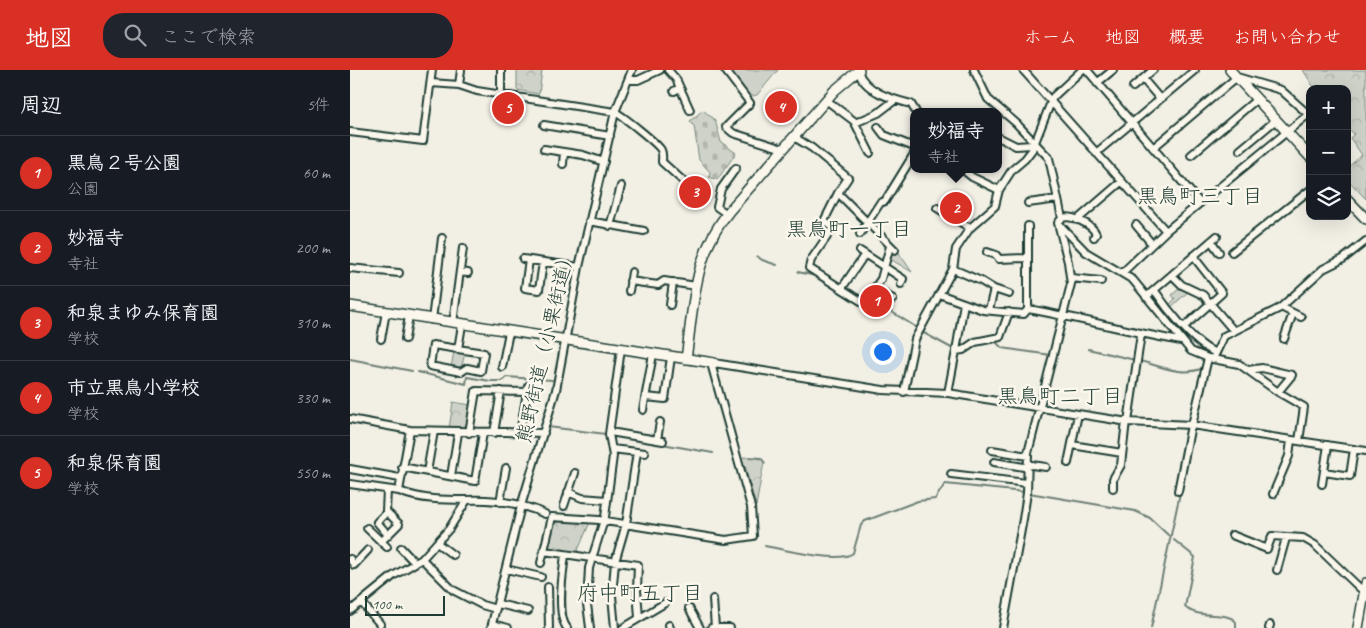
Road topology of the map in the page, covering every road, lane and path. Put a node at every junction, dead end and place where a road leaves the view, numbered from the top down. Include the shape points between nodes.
1 (432, 70) edge
2 (461, 70) edge
3 (501, 70) edge
4 (632, 70) edge
5 (660, 70) edge
6 (668, 70) edge
7 (725, 70) edge
8 (858, 70) edge
9 (974, 70) edge
10 (1022, 70) edge
11 (1082, 70) edge
12 (1087, 70) edge
13 (1114, 70) edge
14 (1153, 70) edge
15 (1195, 70) edge
16 (1144, 74) edge
17 (1233, 74) edge
18 (630, 80) junction
19 (1097, 82) junction
20 (431, 83) junction
21 (459, 85) junction
22 (1133, 87) dead end
23 (680, 88) junction
24 (674, 91) dead end
25 (501, 95) junction
26 (1160, 99) junction
27 (1257, 99) junction
28 (826, 100) junction
29 (895, 100) junction
30 (1050, 101) junction
31 (914, 108) edge
32 (996, 108) edge
33 (690, 110) dead end
34 (1306, 111) edge
35 (615, 112) junction
36 (1002, 115) edge
37 (1306, 116) edge
38 (1276, 120) junction
39 (855, 123) junction
40 (1132, 123) junction
41 (544, 125) dead end
42 (878, 127) dead end
43 (350, 132) edge
44 (1287, 132) junction
45 (610, 136) junction
46 (794, 137) junction
47 (1002, 139) edge
48 (1034, 143) junction
49 (910, 145) edge
50 (1153, 148) junction
51 (544, 149) dead end
52 (783, 149) junction
53 (1240, 150) dead end
54 (564, 152) junction
55 (870, 153) dead end
56 (1096, 153) junction
57 (1306, 153) edge
58 (1190, 155) dead end
59 (910, 160) edge
60 (604, 162) junction
61 (563, 164) dead end
62 (733, 170) dead end
63 (967, 173) edge
64 (682, 180) dead end
65 (1121, 182) junction
66 (621, 186) dead end
67 (998, 190) junction
68 (838, 193) junction
69 (1306, 193) edge
70 (1058, 198) junction
71 (1351, 202) edge
72 (1028, 203) dead end
73 (1200, 203) junction
74 (937, 208) dead end
75 (726, 214) junction
76 (1366, 219) edge
77 (1060, 220) junction
78 (1077, 220) junction
79 (589, 221) junction
80 (868, 222) junction
81 (1136, 225) dead end
82 (610, 226) junction
83 (1028, 226) dead end
84 (640, 228) dead end
85 (970, 228) junction
86 (1166, 232) junction
87 (860, 234) dead end
88 (1217, 236) dead end
89 (1094, 237) dead end
90 (442, 238) dead end
91 (1211, 241) junction
92 (1366, 241) edge
93 (1152, 244) junction
94 (463, 248) dead end
95 (987, 252) dead end
96 (1219, 252) dead end
97 (1232, 252) dead end
98 (1193, 256) junction
99 (1026, 258) junction
100 (548, 261) junction
101 (350, 268) edge
102 (579, 268) junction
103 (885, 268) junction
104 (953, 269) junction
105 (396, 271) dead end
106 (460, 272) junction
107 (632, 272) dead end
108 (468, 273) dead end
109 (1122, 273) junction
110 (1172, 275) junction
111 (1071, 278) junction
112 (630, 281) junction
113 (1101, 281) dead end
114 (673, 282) junction
115 (901, 284) dead end
116 (696, 286) junction
117 (842, 288) junction
118 (874, 289) junction
119 (994, 289) junction
120 (628, 291) dead end
121 (1155, 291) junction
122 (939, 294) junction
123 (1009, 294) dead end
124 (1146, 296) junction
125 (889, 299) dead end
126 (964, 303) junction
127 (1211, 303) junction
128 (670, 305) dead end
129 (350, 306) edge
130 (1281, 307) junction
131 (1028, 309) junction
132 (989, 310) junction
133 (386, 312) junction
134 (1009, 312) junction
135 (1293, 313) junction
136 (1062, 315) junction
137 (409, 316) junction
138 (1301, 317) dead end
139 (432, 320) junction
140 (457, 324) junction
141 (1185, 326) junction
142 (1232, 330) junction
143 (509, 332) junction
144 (1141, 334) junction
145 (381, 339) dead end
146 (405, 339) dead end
147 (1284, 339) dead end
148 (1181, 340) junction
149 (564, 341) junction
150 (458, 349) junction
151 (622, 349) junction
152 (956, 351) junction
153 (1212, 351) dead end
154 (653, 354) junction
155 (671, 357) junction
156 (686, 359) junction
157 (1211, 359) junction
158 (714, 363) junction
159 (502, 366) dead end
160 (1248, 370) junction
161 (501, 391) junction
162 (904, 392) junction
163 (1278, 392) junction
164 (948, 393) junction
165 (646, 396) junction
166 (1041, 409) junction
167 (643, 410) dead end
168 (1078, 414) junction
169 (350, 419) edge
170 (1127, 422) junction
171 (1192, 425) junction
172 (661, 426) dead end
173 (410, 430) junction
174 (434, 431) junction
175 (610, 432) junction
176 (458, 433) junction
177 (469, 433) junction
178 (483, 433) junction
179 (494, 433) junction
180 (520, 433) junction
181 (544, 433) junction
182 (1291, 440) junction
183 (1299, 441) junction
184 (1072, 445) junction
185 (1328, 445) junction
186 (612, 449) junction
187 (1354, 449) junction
188 (992, 450) dead end
189 (1366, 451) edge
190 (637, 452) junction
191 (1122, 453) junction
192 (645, 454) dead end
193 (1028, 456) junction
194 (998, 460) dead end
195 (1068, 463) dead end
196 (1027, 466) junction
197 (402, 467) junction
198 (506, 468) dead end
199 (1046, 468) dead end
200 (350, 469) edge
201 (427, 472) junction
202 (1324, 472) junction
203 (955, 473) dead end
204 (451, 476) junction
205 (575, 477) dead end
206 (400, 478) junction
207 (1026, 483) junction
208 (350, 484) edge
209 (1322, 484) dead end
210 (1113, 488) dead end
211 (387, 490) junction
212 (399, 491) junction
213 (1178, 491) dead end
214 (568, 492) junction
215 (1273, 494) dead end
216 (467, 500) junction
217 (607, 500) junction
218 (500, 502) junction
219 (521, 506) junction
220 (564, 506) dead end
221 (387, 512) junction
222 (545, 514) dead end
223 (604, 521) junction
224 (626, 524) junction
225 (367, 528) dead end
226 (388, 535) junction
227 (1232, 535) dead end
228 (1286, 538) junction
229 (381, 542) junction
230 (437, 543) junction
231 (387, 547) dead end
232 (401, 548) dead end
233 (368, 550) dead end
234 (544, 551) junction
235 (453, 555) dead end
236 (565, 555) junction
237 (350, 559) edge
238 (591, 559) junction
239 (422, 560) junction
240 (615, 562) junction
241 (415, 563) junction
242 (541, 563) dead end
243 (506, 569) junction
244 (1277, 570) dead end
245 (541, 577) dead end
246 (548, 587) dead end
247 (1365, 588) edge
248 (713, 599) dead end
249 (362, 602) junction
250 (665, 603) dead end
251 (497, 607) junction
252 (689, 608) dead end
253 (350, 611) edge
254 (528, 611) dead end
255 (639, 618) junction
256 (380, 624) dead end
257 (492, 626) edge
258 (508, 628) edge
259 (549, 628) edge
260 (567, 628) edge
261 (590, 628) edge
262 (615, 628) edge
263 (623, 628) edge
264 (700, 628) edge
265 (711, 628) edge
266 (715, 628) edge
267 (730, 628) edge
268 (1003, 628) edge
269 (1358, 628) edge

1 - 20 street
2 - 21 street
3 - 25 street
4 - 18 street, 熊野街道（小栗街道）
5 - 18 street via 638,80
6 - 23 street
7 - 52 street via 750,103 726,127 733,133
8 - 28 street
8 - 29 street via 867,84
9 - 32 street
10 - 30 street
11 - 30 street
12 - 19 street
13 - 19 street
14 - 16 street
15 - 26 street
16 - 22 street
16 - 26 street
17 - 27 street
17 - 34 street via 1281,90
17 - 50 street
18 - 35 street, 熊野街道（小栗街道）
19 - 40 street
20 - 21 street
20 - 43 street via 423,141
21 - 25 street
23 - 24 street
23 - 33 street
25 - 35 street
26 - 40 street
27 - 38 street
27 - 58 street
28 - 39 street
28 - 46 street
29 - 31 street via 911,104
29 - 39 street via 878,113
30 - 48 street
30 - 56 street
35 - 45 street, 熊野街道（小栗街道）
35 - 64 street via 630,120 658,146 662,162
36 - 48 street
37 - 44 street
38 - 44 street
38 - 53 street
39 - 55 street via 861,142
40 - 50 street
40 - 56 street
41 - 45 street via 585,128
42 - 49 street via 884,135
44 - 57 street
44 - 73 street
45 - 60 street, 熊野街道（小栗街道）
46 - 52 street
46 - 68 street via 812,148 821,160 839,168 848,178
47 - 48 street via 1016,146
48 - 67 street via 1025,159 1012,170
48 - 70 street via 1049,158
50 - 73 street
51 - 54 street
52 - 75 street
54 - 60 street
54 - 61 street
56 - 65 street
59 - 80 street
60 - 79 street, 熊野街道（小栗街道）
62 - 75 street via 717,206
63 - 67 street
65 - 78 street
65 - 86 street
66 - 82 street via 615,197
67 - 85 street via 995,206
68 - 80 street
68 - 117 street via 824,221 833,228 808,268
69 - 97 street
70 - 72 street
70 - 77 street
71 - 76 street
73 - 86 street
74 - 85 street
75 - 116 street via 701,259
77 - 78 street via 1072,217
77 - 109 street via 1086,252
77 - 111 street
78 - 89 street via 1095,230
79 - 82 street
79 - 102 street, 熊野街道（小栗街道）
80 - 87 street
80 - 103 street via 893,248
81 - 93 street
82 - 84 street
83 - 99 street
85 - 104 street via 956,249
86 - 93 street
88 - 91 street
90 - 139 street via 439,284
91 - 96 street
91 - 98 street
92 - 130 street via 1343,259 1323,269
93 - 109 street
94 - 106 street
95 - 99 street via 996,254 999,259
98 - 110 street
98 - 127 street via 1222,293
99 - 131 street
100 - 100 street via 539,290 525,288 526,259
100 - 102 street
101 - 105 street
102 - 149 street, 熊野街道（小栗街道）
103 - 115 street via 903,279
103 - 117 street via 862,253
103 - 118 street
104 - 119 street
104 - 122 street
106 - 108 street
106 - 140 street via 454,292
107 - 112 street
109 - 124 street via 1133,280
110 - 121 street
110 - 127 street
111 - 113 street via 1091,283
111 - 136 street via 1065,289
112 - 114 street via 658,285 664,281
112 - 120 street
114 - 116 street
114 - 128 street
116 - 156 street
117 - 118 street via 864,303
118 - 125 street
119 - 123 street
119 - 132 street
121 - 124 street
121 - 141 street
122 - 126 street
122 - 162 street via 915,339
124 - 148 street
126 - 132 street
126 - 152 street
127 - 141 street
127 - 142 street
129 - 133 street
130 - 135 street
130 - 142 street
131 - 134 street via 1024,314
131 - 136 street
132 - 134 street
133 - 137 street
133 - 145 street
134 - 152 street via 1000,337 975,342
135 - 138 street
135 - 147 street
136 - 144 street
136 - 166 street
137 - 139 street
137 - 146 street
139 - 140 street
140 - 143 street
140 - 150 street
141 - 153 street
142 - 157 street via 1224,336
143 - 149 street
143 - 159 street
144 - 148 street
144 - 170 street
148 - 157 street via 1191,351
149 - 151 street
149 - 181 street, 熊野街道（小栗街道） via 561,367
150 - 150 street via 484,353 480,371 467,368 461,372 430,366 433,345
151 - 154 street
151 - 175 street
152 - 164 street
154 - 155 street
154 - 165 street
155 - 156 street
155 - 165 street via 665,399
156 - 158 street
157 - 160 street via 1239,364
157 - 171 street
158 - 162 street
158 - 224 street via 712,367 751,507 753,536 726,540
160 - 163 street
160 - 163 street via 1262,368 1292,375
161 - 177 street via 476,390
161 - 179 street
161 - 180 street via 527,389
162 - 164 street
163 - 183 street via 1304,407
164 - 166 street
165 - 167 street
166 - 168 street
166 - 193 street
168 - 170 street
168 - 184 street
169 - 173 street
170 - 171 street
170 - 191 street
171 - 182 street
171 - 213 street
172 - 175 street via 660,441 630,432
173 - 174 street
173 - 197 street
174 - 176 street
174 - 201 street
175 - 186 street
176 - 177 street
176 - 204 street
177 - 178 street
178 - 179 street
178 - 204 street via 475,481
179 - 180 street
180 - 181 street
181 - 219 street, 熊野街道（小栗街道）
182 - 183 street
182 - 215 street via 1289,456
183 - 185 street
184 - 191 street
184 - 195 street
185 - 187 street
185 - 202 street
186 - 190 street
186 - 217 street
187 - 189 street
187 - 202 street via 1350,476
188 - 193 street
190 - 192 street
190 - 224 street
191 - 210 street
193 - 196 street
194 - 196 street
196 - 199 street
196 - 207 street
197 - 201 street
197 - 206 street
198 - 218 street via 507,478
200 - 206 street
201 - 204 street
202 - 209 street
203 - 207 street
205 - 214 street
206 - 212 street
207 - 268 street via 1023,519
208 - 211 street
211 - 212 street
211 - 221 street
212 - 216 street via 412,496
214 - 217 street via 577,498
214 - 220 street
216 - 218 street
216 - 230 street
217 - 223 street
218 - 219 street
219 - 222 street
219 - 243 street, 熊野街道（小栗街道）
221 - 226 street via 377,522
221 - 226 street via 399,524
223 - 224 street
223 - 234 street via 552,517
223 - 238 street
224 - 240 street
225 - 229 street
226 - 229 street
227 - 228 street via 1258,542 1266,549 1272,536
228 - 244 street via 1283,560
228 - 247 street via 1303,538 1315,545
229 - 231 street
230 - 235 street
230 - 239 street
232 - 241 street
233 - 237 street via 354,565
234 - 236 street
234 - 242 street
236 - 238 street
236 - 260 street via 562,602
238 - 240 street
238 - 261 street via 587,604
239 - 241 street
239 - 251 street via 453,590
240 - 255 street via 638,565
240 - 262 street via 612,596
241 - 249 street via 393,576
243 - 245 street
243 - 251 street, 熊野街道（小栗街道）
246 - 259 street
247 - 269 street
248 - 266 street
249 - 253 street
249 - 256 street
250 - 255 street
251 - 254 street
251 - 257 street, 熊野街道（小栗街道）
252 - 264 street
255 - 263 street
257 - 258 street
265 - 266 street
266 - 267 street

